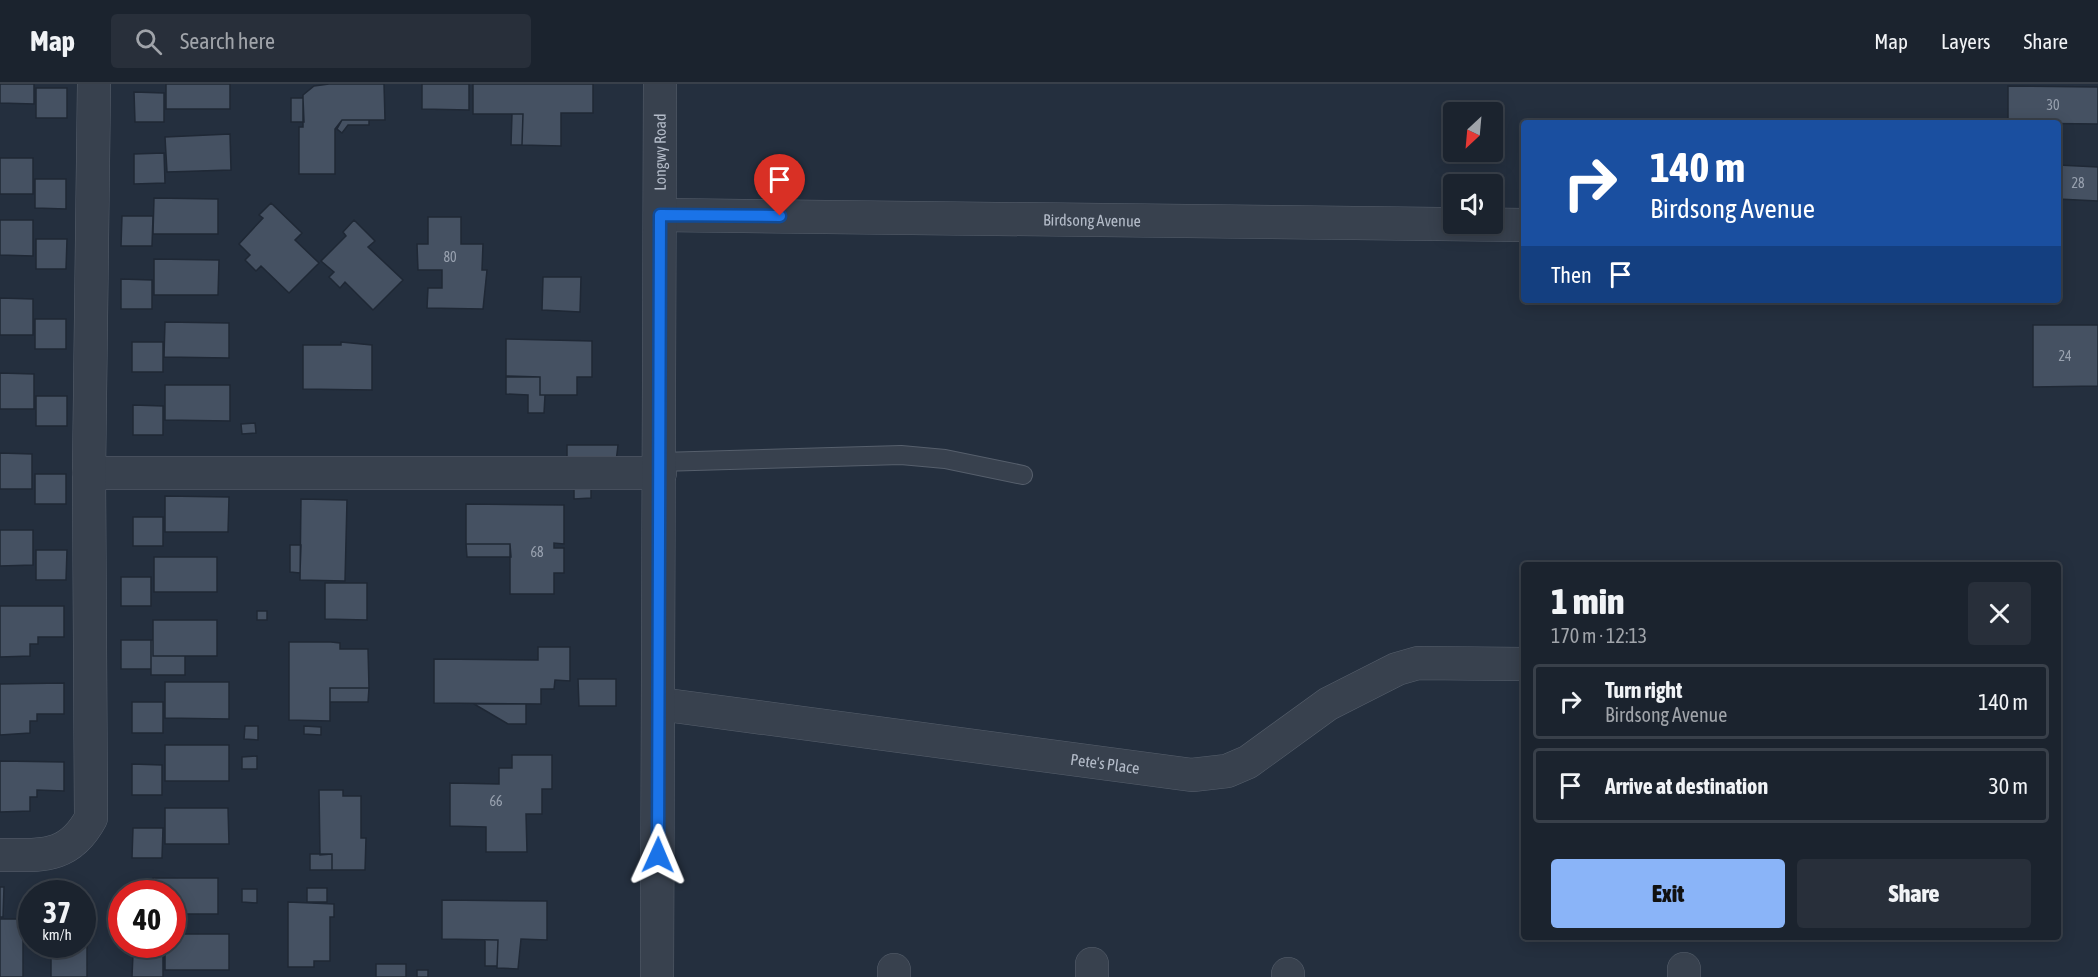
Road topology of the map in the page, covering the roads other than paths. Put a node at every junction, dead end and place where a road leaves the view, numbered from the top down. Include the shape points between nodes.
1 (94, 84) edge
2 (660, 84) edge
3 (660, 215) junction
4 (1521, 225) edge
5 (660, 467) junction
6 (89, 473) junction
7 (1023, 475) dead end
8 (1521, 664) edge
9 (659, 704) junction
10 (0, 855) edge
11 (657, 977) edge

1 - 6 street
2 - 3 street, Longwy Road
3 - 4 street, Birdsong Avenue
3 - 5 street, Longwy Road
5 - 6 street
5 - 7 lane via 901,455 945,459
5 - 9 street, Longwy Road
6 - 10 street via 92,818 81,837 63,850
8 - 9 street, Pete's Place via 1418,663 1396,669 1328,705 1248,762 1227,771 1192,775
9 - 11 street, Longwy Road

